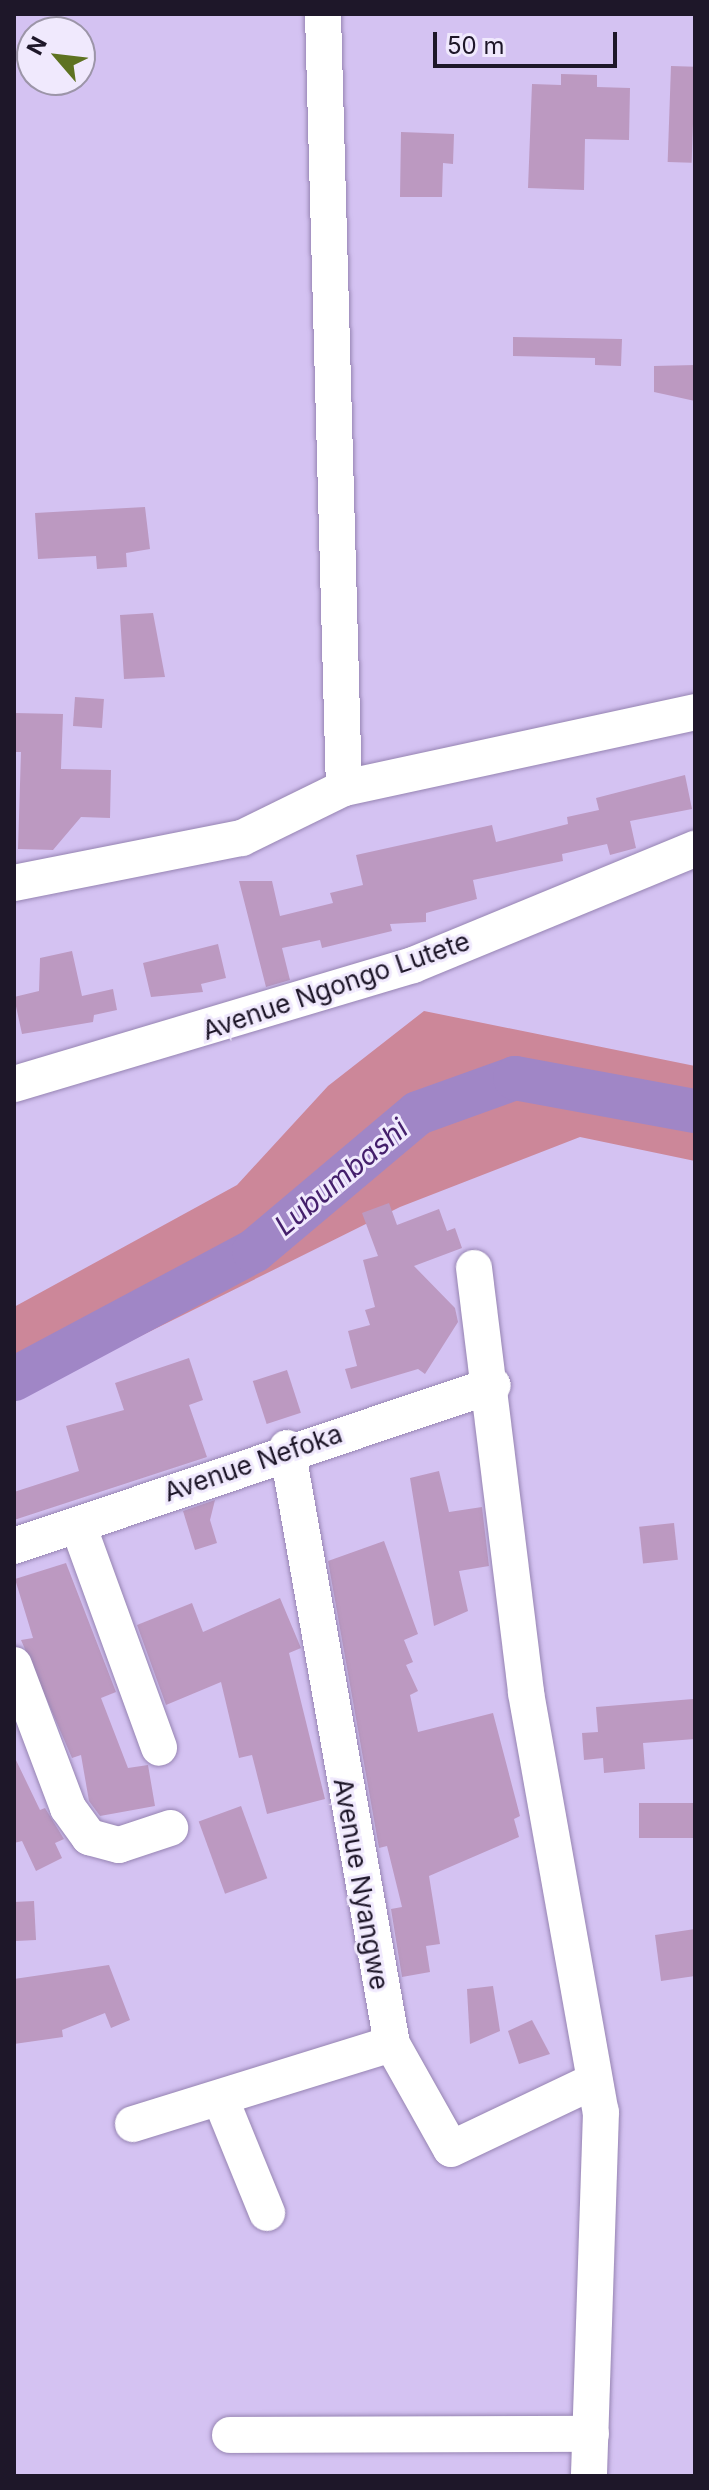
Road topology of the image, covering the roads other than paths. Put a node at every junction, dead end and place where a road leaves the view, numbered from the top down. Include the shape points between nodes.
1 (323, 14) edge
2 (695, 712) edge
3 (344, 788) junction
4 (695, 849) edge
5 (14, 883) edge
6 (14, 1084) edge
7 (474, 1268) dead end
8 (493, 1385) junction
9 (287, 1448) junction
10 (78, 1525) junction
11 (14, 1546) edge
12 (14, 1665) edge
13 (159, 1748) dead end
14 (170, 1828) dead end
15 (392, 2044) junction
16 (592, 2082) junction
17 (221, 2100) junction
18 (133, 2124) dead end
19 (267, 2213) dead end
20 (591, 2434) junction
21 (230, 2435) dead end
22 (589, 2476) edge

1 - 3 street
2 - 3 street
3 - 5 street via 242,838
4 - 6 street, Avenue Ngongo Lutete via 413,965
7 - 8 street
8 - 9 street, Avenue Nefoka
8 - 16 street via 526,1693
9 - 10 street, Avenue Nefoka
9 - 15 street, Avenue Nyangwe
10 - 11 street, Avenue Nefoka
10 - 13 street
12 - 14 street via 68,1808 89,1837 119,1845
15 - 16 street, Avenue Nyangwe via 451,2149
15 - 17 street
16 - 20 street via 601,2112
17 - 18 street
17 - 19 street
20 - 21 street
20 - 22 street

